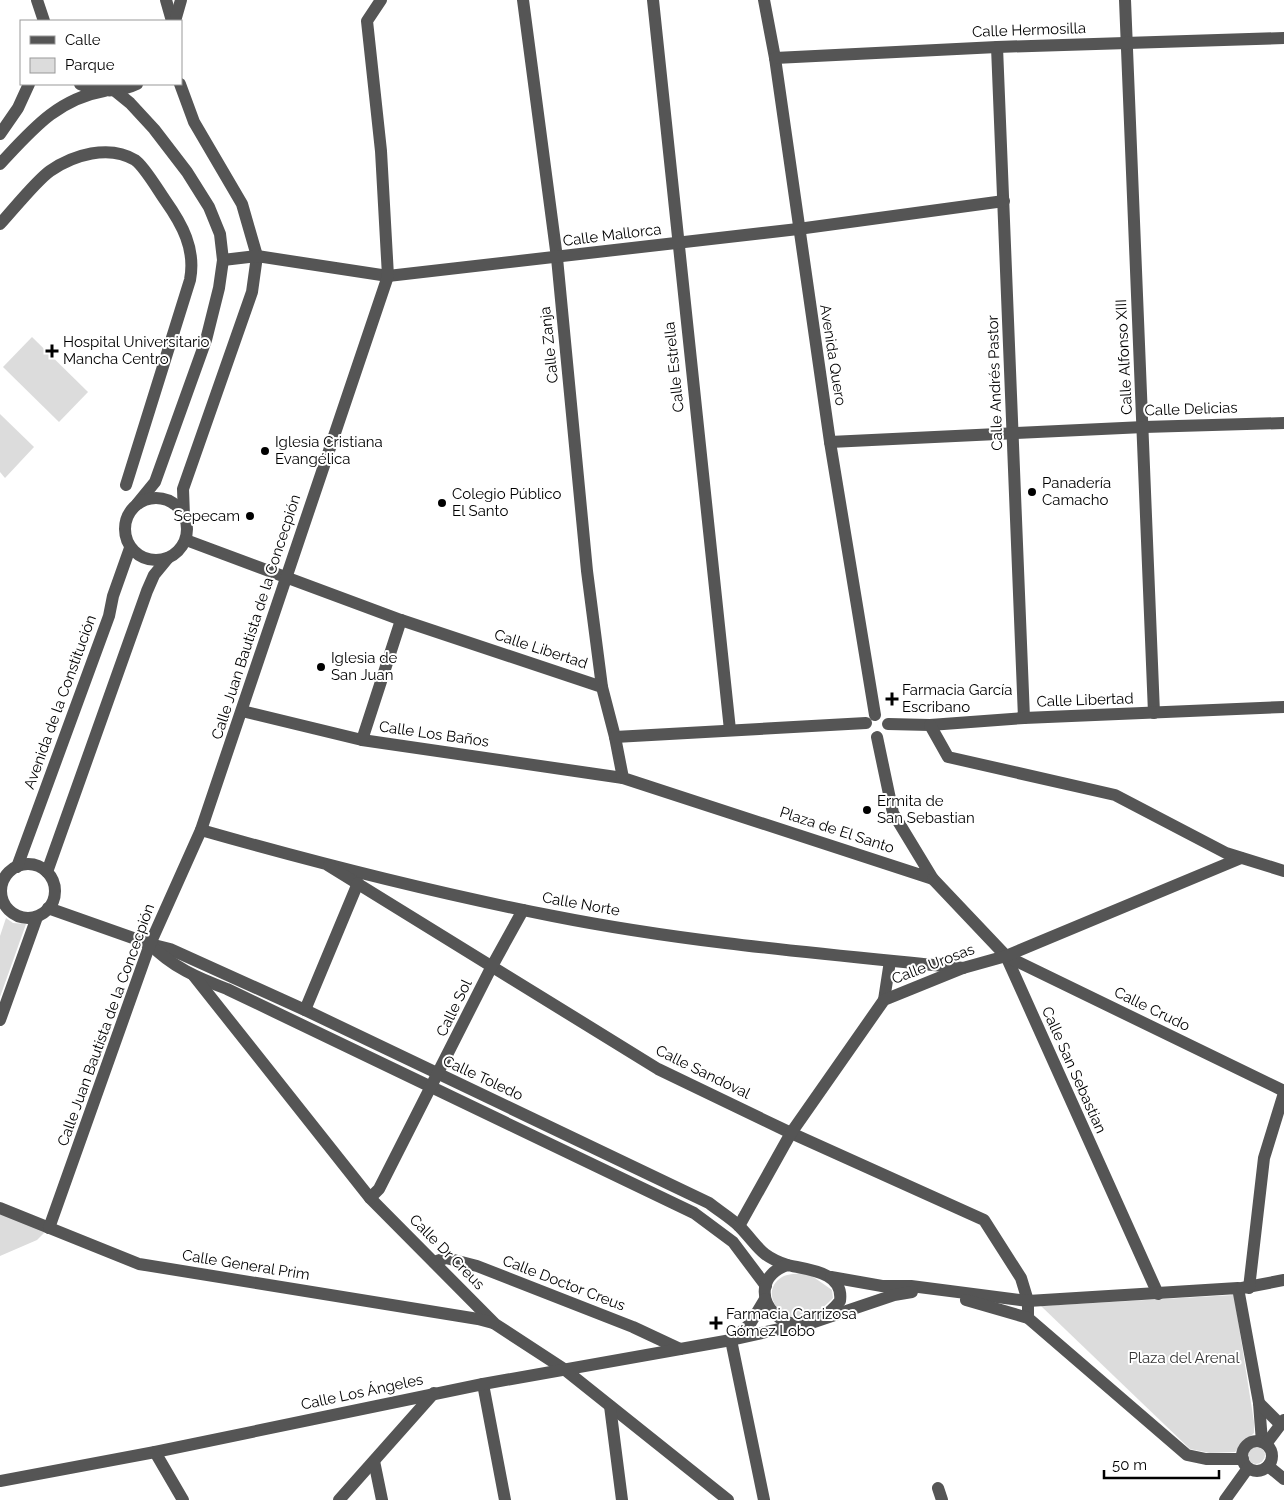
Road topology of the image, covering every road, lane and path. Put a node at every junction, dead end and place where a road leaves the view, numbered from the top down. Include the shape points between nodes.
1 (37, 0) edge
2 (49, 0) edge
3 (166, 0) edge
4 (182, 0) edge
5 (380, 0) edge
6 (523, 0) edge
7 (653, 0) edge
8 (764, 0) edge
9 (1125, 0) edge
10 (44, 20) edge
11 (44, 20) edge
12 (173, 20) edge
13 (173, 20) edge
14 (1284, 38) edge
15 (1127, 44) junction
16 (997, 47) junction
17 (775, 58) junction
18 (30, 85) edge
19 (85, 85) edge
20 (132, 85) edge
21 (180, 85) edge
22 (109, 90) junction
23 (0, 134) edge
24 (0, 164) edge
25 (1004, 201) junction
26 (0, 224) edge
27 (798, 229) junction
28 (677, 243) junction
29 (257, 256) junction
30 (557, 258) junction
31 (223, 260) junction
32 (388, 276) junction
33 (1284, 422) edge
34 (1144, 427) junction
35 (1013, 435) junction
36 (830, 442) junction
37 (126, 485) dead end
38 (137, 504) junction
39 (184, 516) junction
40 (186, 540) junction
41 (130, 548) junction
42 (168, 558) junction
43 (286, 577) junction
44 (401, 620) junction
45 (602, 687) junction
46 (1284, 707) edge
47 (242, 711) junction
48 (1154, 713) junction
49 (1024, 718) junction
50 (870, 719) junction
51 (888, 724) junction
52 (930, 725) junction
53 (730, 730) junction
54 (615, 737) junction
55 (877, 737) junction
56 (362, 740) junction
57 (623, 778) junction
58 (201, 830) junction
59 (1241, 858) junction
60 (329, 866) junction
61 (17, 867) junction
62 (1284, 871) edge
63 (47, 872) junction
64 (933, 879) junction
65 (1, 881) edge
66 (358, 882) junction
67 (48, 908) junction
68 (2, 910) edge
69 (523, 910) junction
70 (37, 916) junction
71 (150, 944) junction
72 (1006, 956) junction
73 (890, 961) junction
74 (491, 968) junction
75 (963, 968) junction
76 (194, 976) junction
77 (884, 1000) junction
78 (304, 1010) junction
79 (0, 1020) edge
80 (438, 1075) junction
81 (431, 1088) junction
82 (1284, 1092) edge
83 (791, 1133) junction
84 (370, 1198) junction
85 (0, 1208) edge
86 (739, 1226) junction
87 (49, 1228) junction
88 (434, 1262) junction
89 (787, 1264) junction
90 (831, 1276) junction
91 (1284, 1280) edge
92 (1244, 1288) junction
93 (765, 1292) junction
94 (1158, 1294) junction
95 (1028, 1301) junction
96 (1028, 1318) junction
97 (812, 1323) junction
98 (495, 1324) junction
99 (797, 1325) junction
100 (731, 1340) junction
101 (680, 1349) junction
102 (564, 1369) junction
103 (483, 1384) junction
104 (434, 1394) junction
105 (1259, 1403) junction
106 (610, 1406) junction
107 (1282, 1422) edge
108 (1264, 1443) junction
109 (155, 1452) junction
110 (374, 1461) junction
111 (1246, 1464) junction
112 (1268, 1466) junction
113 (1284, 1479) edge
114 (0, 1480) edge
115 (182, 1500) edge
116 (339, 1500) edge
117 (382, 1500) edge
118 (505, 1500) edge
119 (622, 1500) edge
120 (728, 1500) edge
121 (764, 1500) edge
122 (1225, 1500) edge

1 - 10 street
2 - 11 street
3 - 12 street
4 - 13 street
5 - 32 street, Calle Juan Bautista de la Concecpión via 368,21 381,150
6 - 30 street, Calle Zanja
7 - 28 street, Calle Estrella
8 - 17 street, Avenida Quero
9 - 15 street, Calle Alfonso XIII
14 - 15 street, Calle Hermosilla
15 - 16 street, Calle Hermosilla
15 - 34 street, Calle Alfonso XIII
16 - 17 street, Calle Hermosilla
16 - 25 street, Calle Andrés Pastor
17 - 27 street, Avenida Quero
18 - 23 street
19 - 22 street
20 - 22 street
21 - 29 street via 194,122 242,204
22 - 24 street via 72,100 57,109
22 - 31 street via 130,103 154,129 191,179 209,207 220,234
25 - 27 street, Calle Mallorca
25 - 35 street, Calle Andrés Pastor
26 - 37 street via 48,172 76,156 102,152 136,160 177,217 189,243 192,273
27 - 28 street, Calle Mallorca
27 - 36 street, Avenida Quero
28 - 30 street, Calle Mallorca
28 - 53 street, Calle Estrella
29 - 31 street, Calle Mallorca
29 - 32 street, Calle Mallorca
29 - 39 street via 252,292 183,489
30 - 32 street, Calle Mallorca
30 - 45 street, Calle Zanja via 587,571
31 - 38 street via 206,340 155,482
32 - 43 street, Calle Juan Bautista de la Concecpión
33 - 34 street, Calle Delicias
34 - 35 street, Calle Delicias
34 - 48 street, Calle Alfonso XIII
35 - 36 street, Calle Delicias
35 - 49 street, Calle Andrés Pastor
36 - 50 street, Avenida Quero
38 - 39 street via 154,498 164,499 172,502
38 - 41 street via 125,524
39 - 40 street
40 - 42 street via 182,548
40 - 43 street, Calle Libertad
41 - 42 street via 152,561
41 - 61 street, Avenida de la Constitución via 109,616
42 - 63 street via 154,575 147,591
43 - 44 street, Calle Libertad
43 - 47 street, Calle Juan Bautista de la Concecpión
44 - 45 street, Calle Libertad
44 - 56 street
45 - 54 street
46 - 48 street, Calle Libertad
47 - 56 street, Calle Los Baños
47 - 58 street, Calle Juan Bautista de la Concecpión
48 - 49 street, Calle Libertad
49 - 52 street, Calle Libertad
50 - 51 street via 883,716
50 - 53 street
50 - 55 street via 868,732
51 - 52 street, Calle Libertad
51 - 55 street via 886,732
52 - 59 street via 948,757 1115,795
53 - 54 street
54 - 57 street
55 - 64 street, Plaza de El Santo via 893,812
56 - 57 street, Calle Los Baños
57 - 64 street, Plaza de El Santo
58 - 60 street, Calle Norte
58 - 71 street, Calle Juan Bautista de la Concecpión
59 - 62 street
59 - 72 street, Calle Urosas
60 - 66 street, Calle Sandoval
60 - 69 street, Calle Norte
61 - 63 street via 33,865
61 - 65 street
63 - 67 street via 54,888 54,897
64 - 72 street, Calle San Sebastian
65 - 68 street
66 - 74 street, Calle Sandoval
66 - 78 street
67 - 70 street
67 - 71 street, Calle Toledo
68 - 70 street via 30,918
69 - 73 street, Calle Norte via 732,945
69 - 74 street, Calle Sol
70 - 79 street
71 - 76 street, Calle Toledo via 165,960
71 - 78 street, Calle Toledo via 170,949
71 - 87 street, Calle Juan Bautista de la Concecpión
72 - 75 street, Calle Urosas
72 - 82 street, Calle Crudo
72 - 94 street, Calle San Sebastian
73 - 75 street, Calle Norte
73 - 77 street
74 - 80 street, Calle Sol
74 - 83 street, Calle Sandoval via 658,1069
75 - 77 street, Calle Urosas
76 - 81 street, Calle Toledo
76 - 84 street, Calle Dr Creus
77 - 83 street, Calle Urosas
78 - 80 street, Calle Toledo
80 - 81 street, Calle Sol
80 - 86 street, Calle Toledo via 709,1203
81 - 84 street, Calle Sol via 379,1189
81 - 93 street, Calle Toledo via 694,1213 733,1242
82 - 92 street via 1264,1158
83 - 86 street, Calle Urosas
83 - 95 street, Calle Sandoval via 984,1220 1021,1278
84 - 88 street, Calle Dr Creus
85 - 87 street, Calle General Prim
86 - 89 street, Calle Toledo via 759,1251
87 - 98 street, Calle General Prim via 139,1264
88 - 98 street, Calle Dr Creus
88 - 101 street, Calle Doctor Creus via 446,1258 476,1266
89 - 90 street
89 - 93 street via 773,1273
90 - 95 street via 882,1286 911,1286
90 - 97 street via 839,1285 840,1301
91 - 92 street
92 - 94 street
92 - 105 street
93 - 99 street via 778,1318
93 - 100 street via 750,1324
94 - 95 street
95 - 96 street, Calle Sandoval
96 - 97 street via 962,1299 915,1292 894,1295
96 - 111 street via 1187,1455
97 - 99 street
98 - 102 street, Calle Dr Creus
99 - 100 street, Calle Los Ángeles
100 - 101 street, Calle Los Ángeles
100 - 121 street
101 - 102 street, Calle Los Ángeles
102 - 103 street, Calle Los Ángeles
102 - 106 street, Calle Dr Creus
103 - 104 street, Calle Los Ángeles
103 - 118 street
104 - 109 street, Calle Los Ángeles
104 - 110 street
105 - 107 street
105 - 108 street
106 - 119 street
106 - 120 street, Calle Dr Creus
107 - 108 street
108 - 111 street via 1253,1442 1246,1447
108 - 112 street via 1272,1457
109 - 114 street, Calle Los Ángeles
109 - 115 street
110 - 116 street
110 - 117 street
111 - 112 street via 1259,1471
111 - 122 street
112 - 113 street

